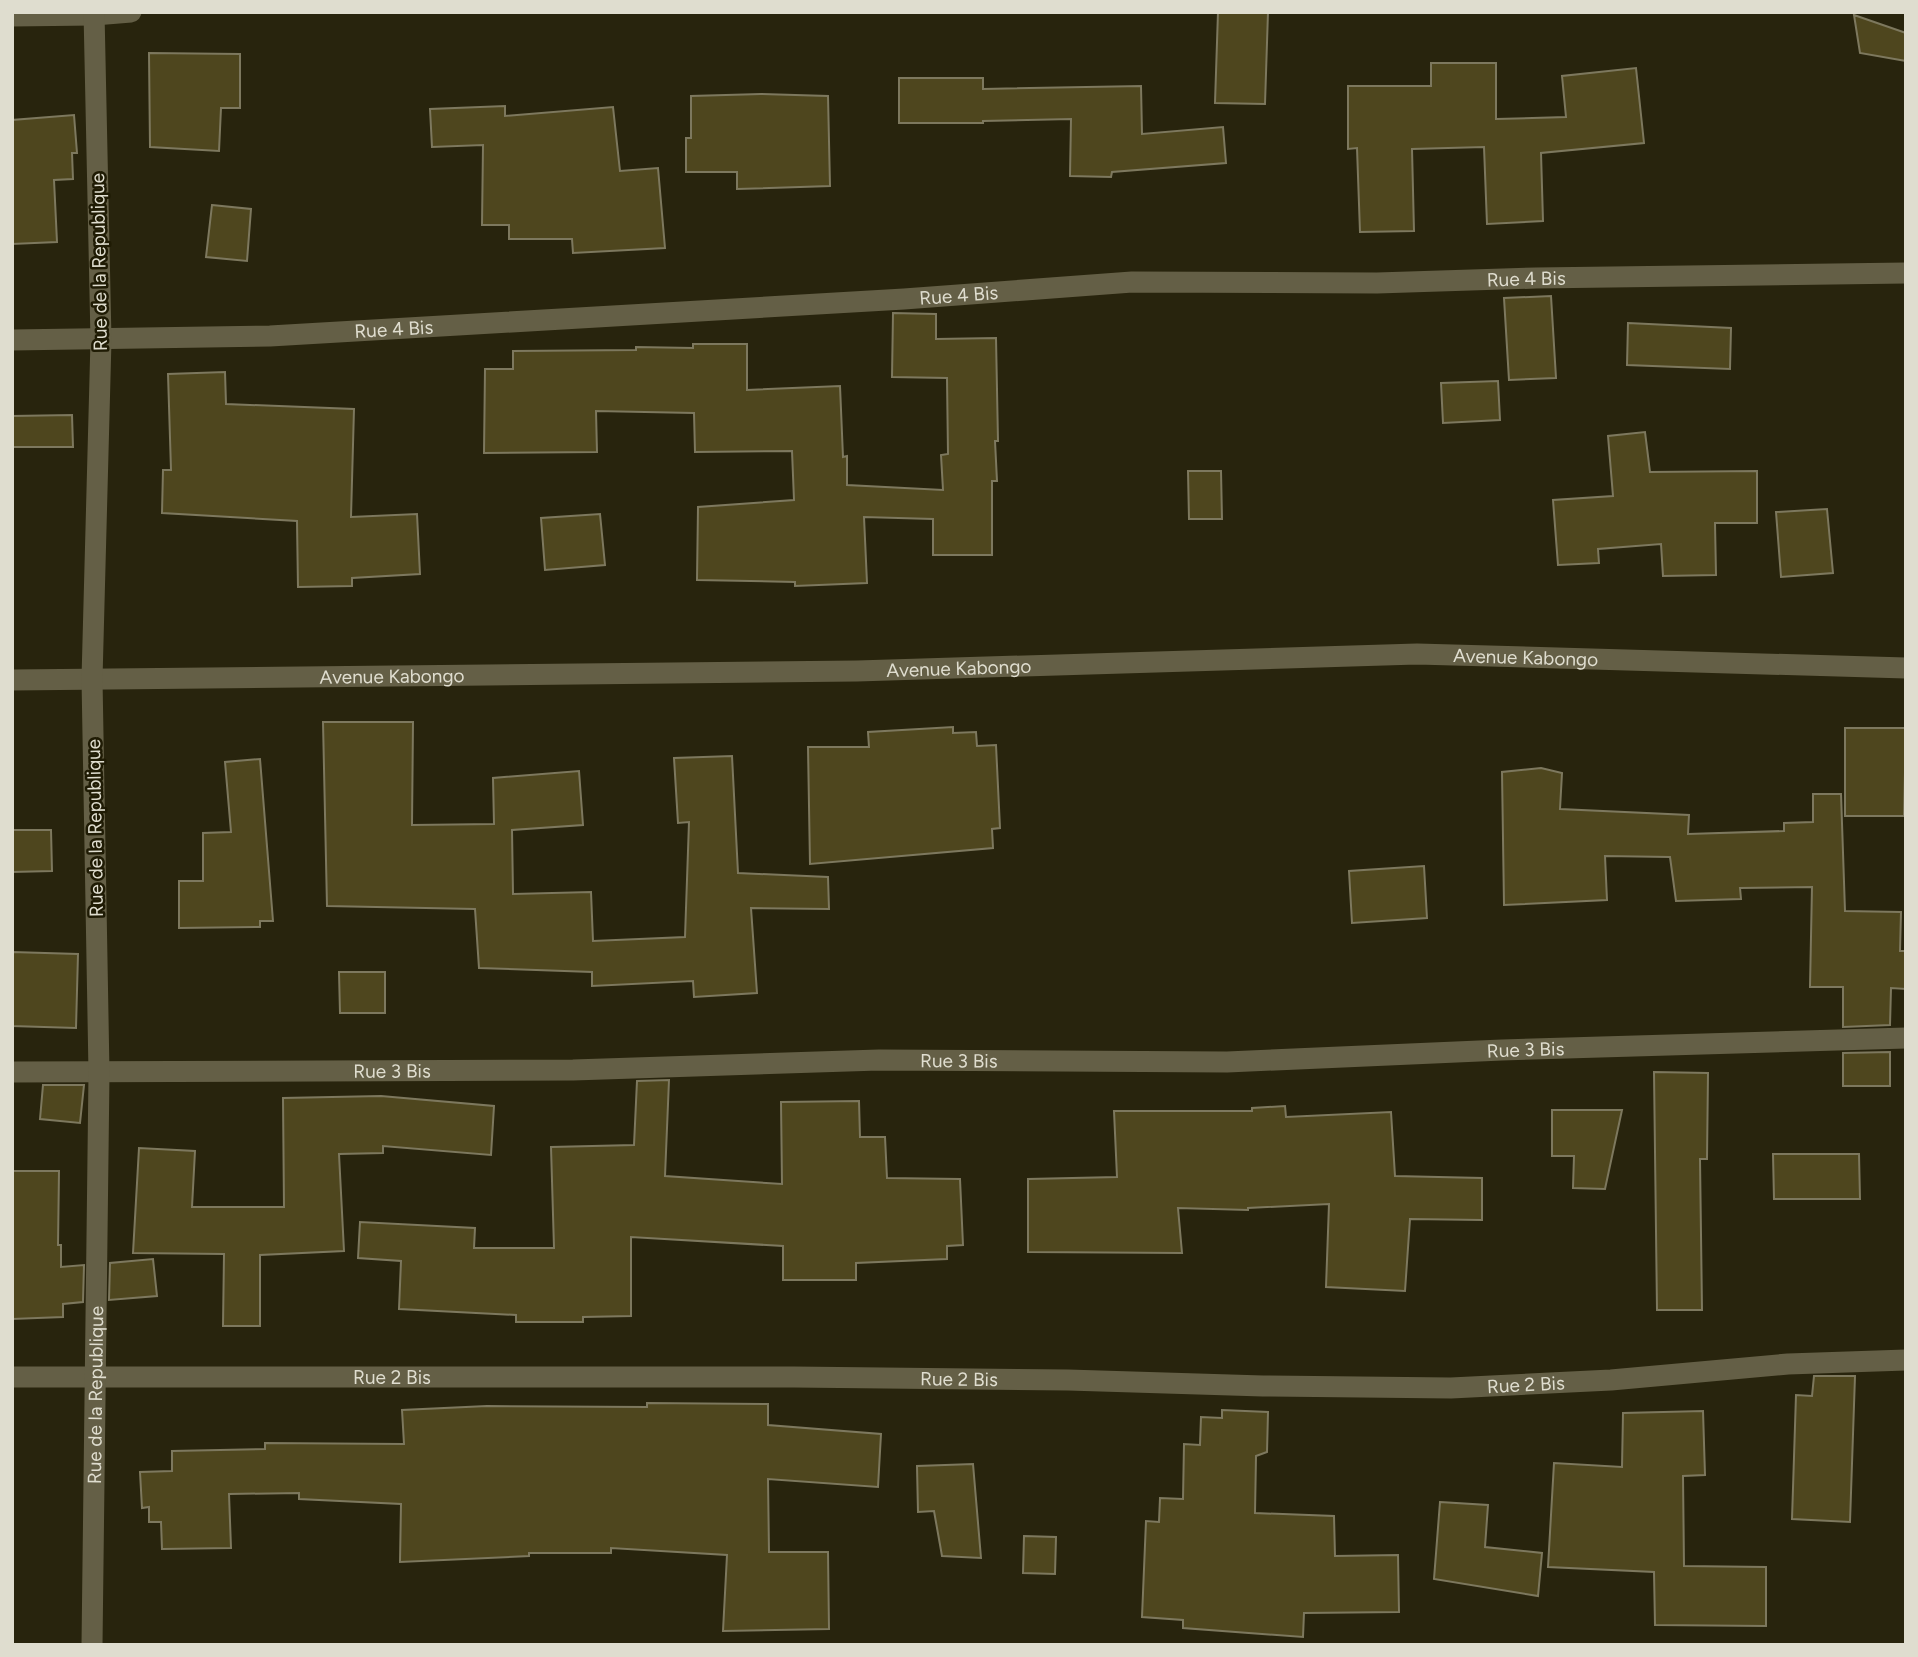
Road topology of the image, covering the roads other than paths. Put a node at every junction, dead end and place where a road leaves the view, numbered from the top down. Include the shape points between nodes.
1 (131, 12) edge
2 (94, 14) edge
3 (12, 16) edge
4 (1906, 273) edge
5 (12, 340) edge
6 (101, 340) junction
7 (1906, 668) edge
8 (92, 679) junction
9 (12, 680) edge
10 (1906, 1038) edge
11 (12, 1072) edge
12 (99, 1073) junction
13 (1906, 1360) edge
14 (12, 1377) edge
15 (97, 1378) junction
16 (92, 1645) edge

1 - 2 street
2 - 3 street
2 - 6 street, Rue de la Republique
4 - 6 street, Rue 4 Bis via 1377,283 1132,282 284,335
5 - 6 street, Rue 4 Bis
6 - 8 street, Rue de la Republique
7 - 8 street, Avenue Kabongo via 1417,654 857,671
8 - 9 street, Avenue Kabongo
8 - 12 street, Rue de la Republique
10 - 12 street, Rue 3 Bis via 1227,1062 879,1059 573,1069
11 - 12 street, Rue 3 Bis
12 - 15 street, Rue de la Republique
13 - 15 street, Rue 2 Bis via 1451,1388 808,1377
14 - 15 street, Rue 2 Bis
15 - 16 street, Rue de la Republique

